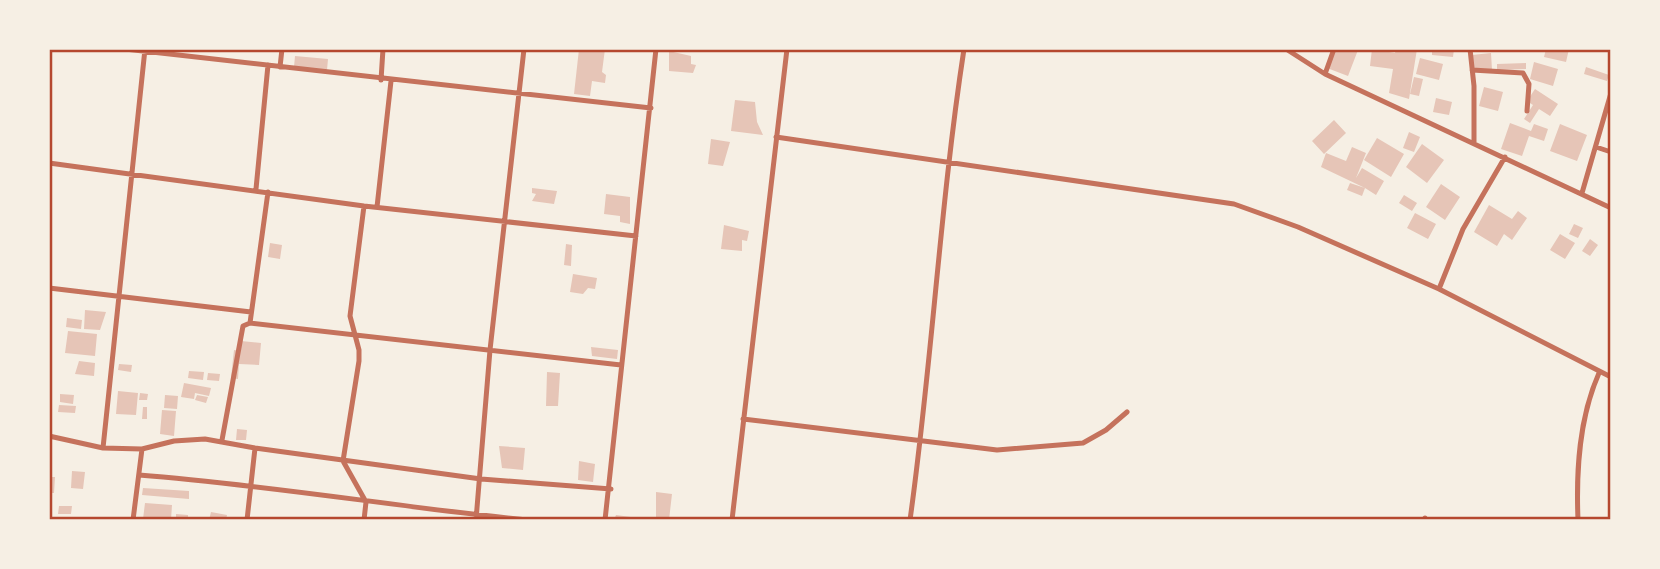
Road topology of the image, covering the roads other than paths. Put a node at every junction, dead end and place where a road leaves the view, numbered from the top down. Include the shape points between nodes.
1 (125, 49) edge
2 (282, 49) edge
3 (383, 49) edge
4 (524, 49) edge
5 (656, 49) edge
6 (787, 49) edge
7 (964, 49) edge
8 (1286, 49) edge
9 (1334, 49) edge
10 (1469, 49) edge
11 (145, 50) edge
12 (268, 65) junction
13 (280, 67) junction
14 (1472, 70) junction
15 (1325, 74) junction
16 (381, 80) junction
17 (391, 80) junction
18 (1611, 93) edge
19 (519, 94) junction
20 (651, 108) junction
21 (1527, 111) dead end
22 (776, 137) junction
23 (1474, 142) junction
24 (1595, 148) junction
25 (1611, 152) edge
26 (1505, 157) junction
27 (49, 163) edge
28 (946, 164) junction
29 (132, 172) junction
30 (256, 189) junction
31 (268, 192) junction
32 (1583, 193) junction
33 (364, 206) junction
34 (377, 208) junction
35 (1611, 208) edge
36 (505, 220) junction
37 (636, 236) junction
38 (49, 288) edge
39 (1439, 289) junction
40 (120, 295) junction
41 (251, 312) junction
42 (250, 323) junction
43 (355, 335) junction
44 (490, 350) junction
45 (621, 365) junction
46 (1599, 373) junction
47 (1611, 377) edge
48 (1127, 412) dead end
49 (743, 419) junction
50 (49, 436) edge
51 (222, 440) junction
52 (922, 441) junction
53 (103, 448) junction
54 (254, 448) junction
55 (142, 449) junction
56 (343, 461) junction
57 (139, 475) junction
58 (481, 479) junction
59 (250, 484) junction
60 (611, 489) junction
61 (366, 502) junction
62 (477, 517) edge
63 (133, 520) edge
64 (247, 520) edge
65 (364, 520) edge
66 (527, 520) edge
67 (605, 520) edge
68 (732, 520) edge
69 (911, 520) edge
70 (1578, 520) edge

1 - 11 street
2 - 13 street
3 - 16 street
4 - 19 street
5 - 20 street
6 - 22 street
7 - 28 street
8 - 15 street
9 - 15 street
10 - 14 street
11 - 12 street
11 - 29 street
12 - 13 street
12 - 30 street
13 - 16 street
14 - 21 street via 1523,73 1529,84
14 - 23 street
15 - 23 street
16 - 17 street
17 - 19 street
17 - 34 street
18 - 24 street
19 - 20 street
19 - 36 street
20 - 37 street
22 - 28 street
22 - 49 street
23 - 26 street
24 - 25 street
24 - 32 street
26 - 32 street
26 - 39 street via 1463,229
27 - 29 street
28 - 39 street via 1234,204
28 - 52 street
29 - 30 street
29 - 40 street
30 - 31 street
31 - 33 street
31 - 41 street
32 - 35 street
33 - 34 street
33 - 43 street via 350,316
34 - 36 street
36 - 37 street
36 - 44 street
37 - 45 street
38 - 40 street
39 - 46 street
40 - 41 street
40 - 53 street
41 - 42 street
42 - 43 street
42 - 51 street via 243,326
43 - 44 street
43 - 56 street via 359,361
44 - 45 street
44 - 58 street
45 - 60 street
46 - 47 street
46 - 70 street via 1583,423
48 - 52 street via 1083,443 997,450
49 - 52 street
49 - 68 street
50 - 53 street
51 - 54 street
51 - 55 street via 187,439
52 - 69 street
53 - 55 street
54 - 56 street
54 - 59 street
55 - 57 street
56 - 58 street
56 - 61 street
57 - 59 street
57 - 63 street
58 - 60 street
58 - 62 street
59 - 61 street
59 - 64 street
60 - 67 street
61 - 62 street
61 - 65 street
62 - 66 street

